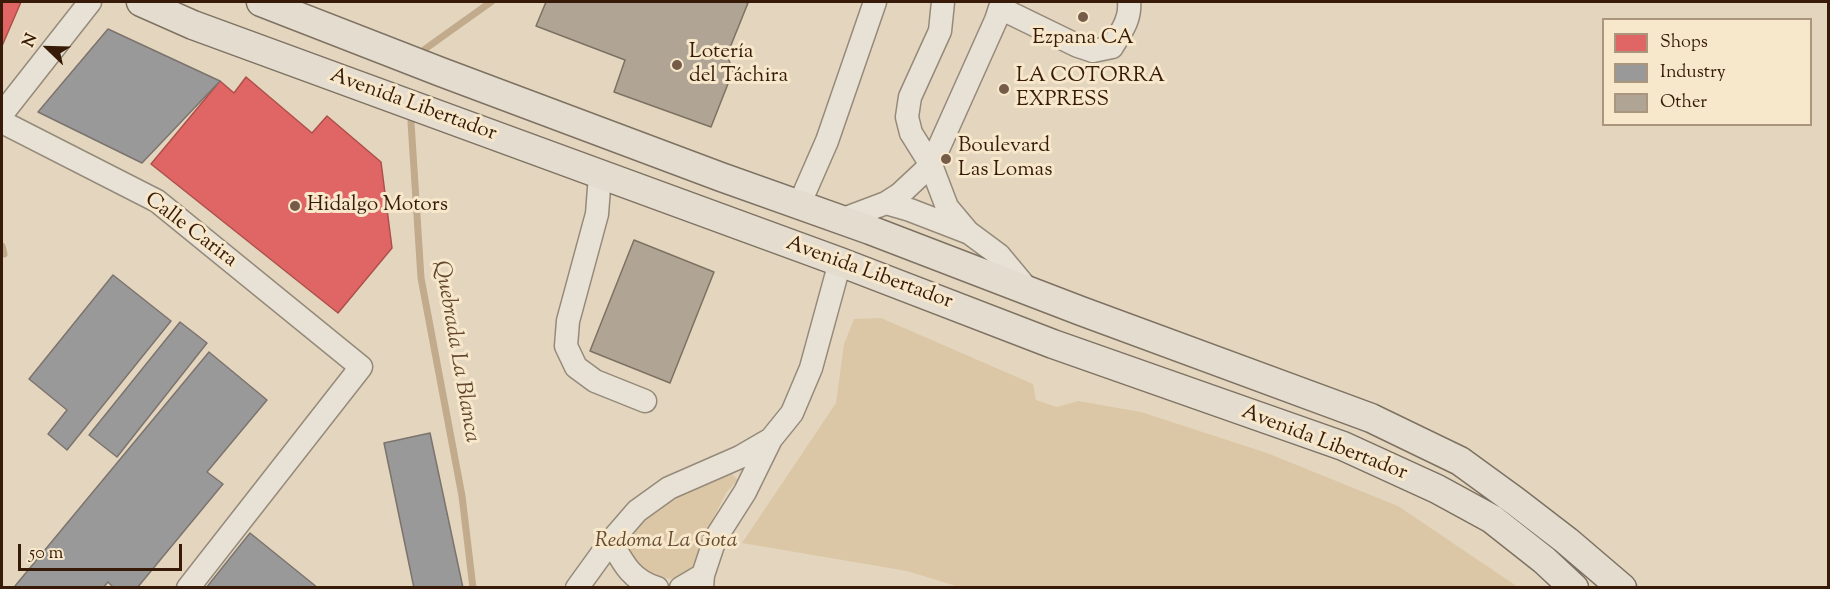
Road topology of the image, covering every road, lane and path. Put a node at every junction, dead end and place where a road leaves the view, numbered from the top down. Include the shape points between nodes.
1 (90, 2) edge
2 (141, 2) edge
3 (261, 2) edge
4 (874, 2) edge
5 (943, 2) edge
6 (1130, 2) edge
7 (992, 5) edge
8 (2, 114) edge
9 (2, 122) edge
10 (931, 165) junction
11 (600, 175) junction
12 (886, 203) junction
13 (799, 205) junction
14 (841, 219) junction
15 (968, 232) junction
16 (840, 262) junction
17 (1029, 291) junction
18 (645, 401) dead end
19 (771, 439) junction
20 (611, 541) junction
21 (703, 581) edge
22 (188, 588) edge
23 (577, 588) edge
24 (657, 588) edge
25 (681, 588) edge
26 (1574, 588) edge
27 (1622, 588) edge

1 - 8 street
2 - 11 main road, Avenida Libertador via 193,25
3 - 13 main road, Avenida Libertador
4 - 13 street via 826,141
5 - 10 street via 940,31 910,97 907,117 911,133
6 - 7 street via 1131,13 1112,47 1093,51
7 - 10 street via 996,20
9 - 22 street, Calle Carira via 157,201 361,367
10 - 12 street
10 - 15 street via 947,207
11 - 16 main road, Avenida Libertador
11 - 18 street via 597,214 568,321 566,346 576,367 595,381
12 - 14 street
12 - 15 street
13 - 14 main road, Avenida Libertador
14 - 17 main road, Avenida Libertador
15 - 17 street via 999,255
16 - 19 street via 811,368 792,413
16 - 26 main road, Avenida Libertador via 1053,344 1342,446 1492,519
17 - 27 main road, Avenida Libertador via 1371,418 1460,461 1567,541
19 - 20 street via 669,488 636,511
19 - 21 street via 745,492 715,539
20 - 23 street
20 - 24 street via 627,569
21 - 25 street

